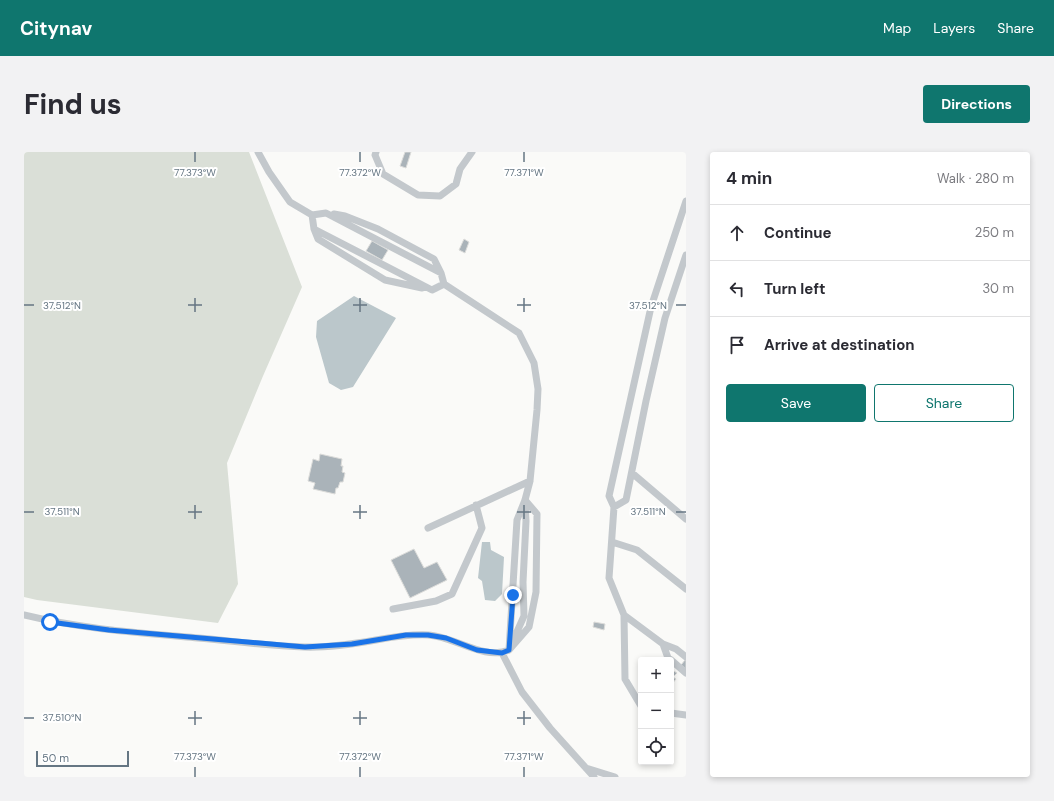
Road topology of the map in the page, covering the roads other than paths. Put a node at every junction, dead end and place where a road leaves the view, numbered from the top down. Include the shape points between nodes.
1 (258, 152) edge
2 (376, 152) edge
3 (472, 152) edge
4 (686, 200) edge
5 (312, 215) junction
6 (314, 229) junction
7 (686, 255) edge
8 (444, 284) junction
9 (432, 290) junction
10 (632, 473) junction
11 (530, 481) junction
12 (525, 500) junction
13 (476, 505) junction
14 (614, 507) junction
15 (686, 519) edge
16 (428, 528) dead end
17 (612, 542) junction
18 (686, 589) edge
19 (393, 609) dead end
20 (24, 615) edge
21 (624, 615) junction
22 (663, 644) junction
23 (506, 651) junction
24 (668, 657) edge
25 (686, 657) edge
26 (674, 663) edge
27 (686, 673) edge
28 (638, 701) edge
29 (674, 714) edge
30 (686, 716) edge
31 (586, 768) junction
32 (594, 777) edge
33 (615, 777) edge

1 - 5 lane via 290,202
2 - 3 lane via 383,174 418,195 440,196 456,184 460,169
4 - 14 lane via 652,307 609,496
5 - 6 lane
5 - 8 lane via 326,213 441,273
6 - 9 lane
6 - 9 lane via 318,239 385,280
7 - 10 lane via 665,318
8 - 9 lane
8 - 11 lane via 519,333 534,363 538,389
10 - 14 lane via 626,500
10 - 15 lane
11 - 12 lane
11 - 13 lane
12 - 23 lane via 517,520
12 - 23 lane via 524,616
12 - 23 lane via 537,514 536,592 529,627
13 - 16 lane
13 - 19 lane via 482,528 452,594 436,601
14 - 17 lane
17 - 18 lane via 637,550
17 - 21 lane via 609,578
20 - 23 lane via 50,622 109,630 305,647 352,644 406,635 428,635 446,638 477,650
21 - 22 lane
21 - 28 lane via 625,679
22 - 24 lane
22 - 25 lane via 676,649
23 - 31 lane via 522,692
26 - 27 lane
29 - 30 lane
31 - 32 lane
31 - 33 lane

